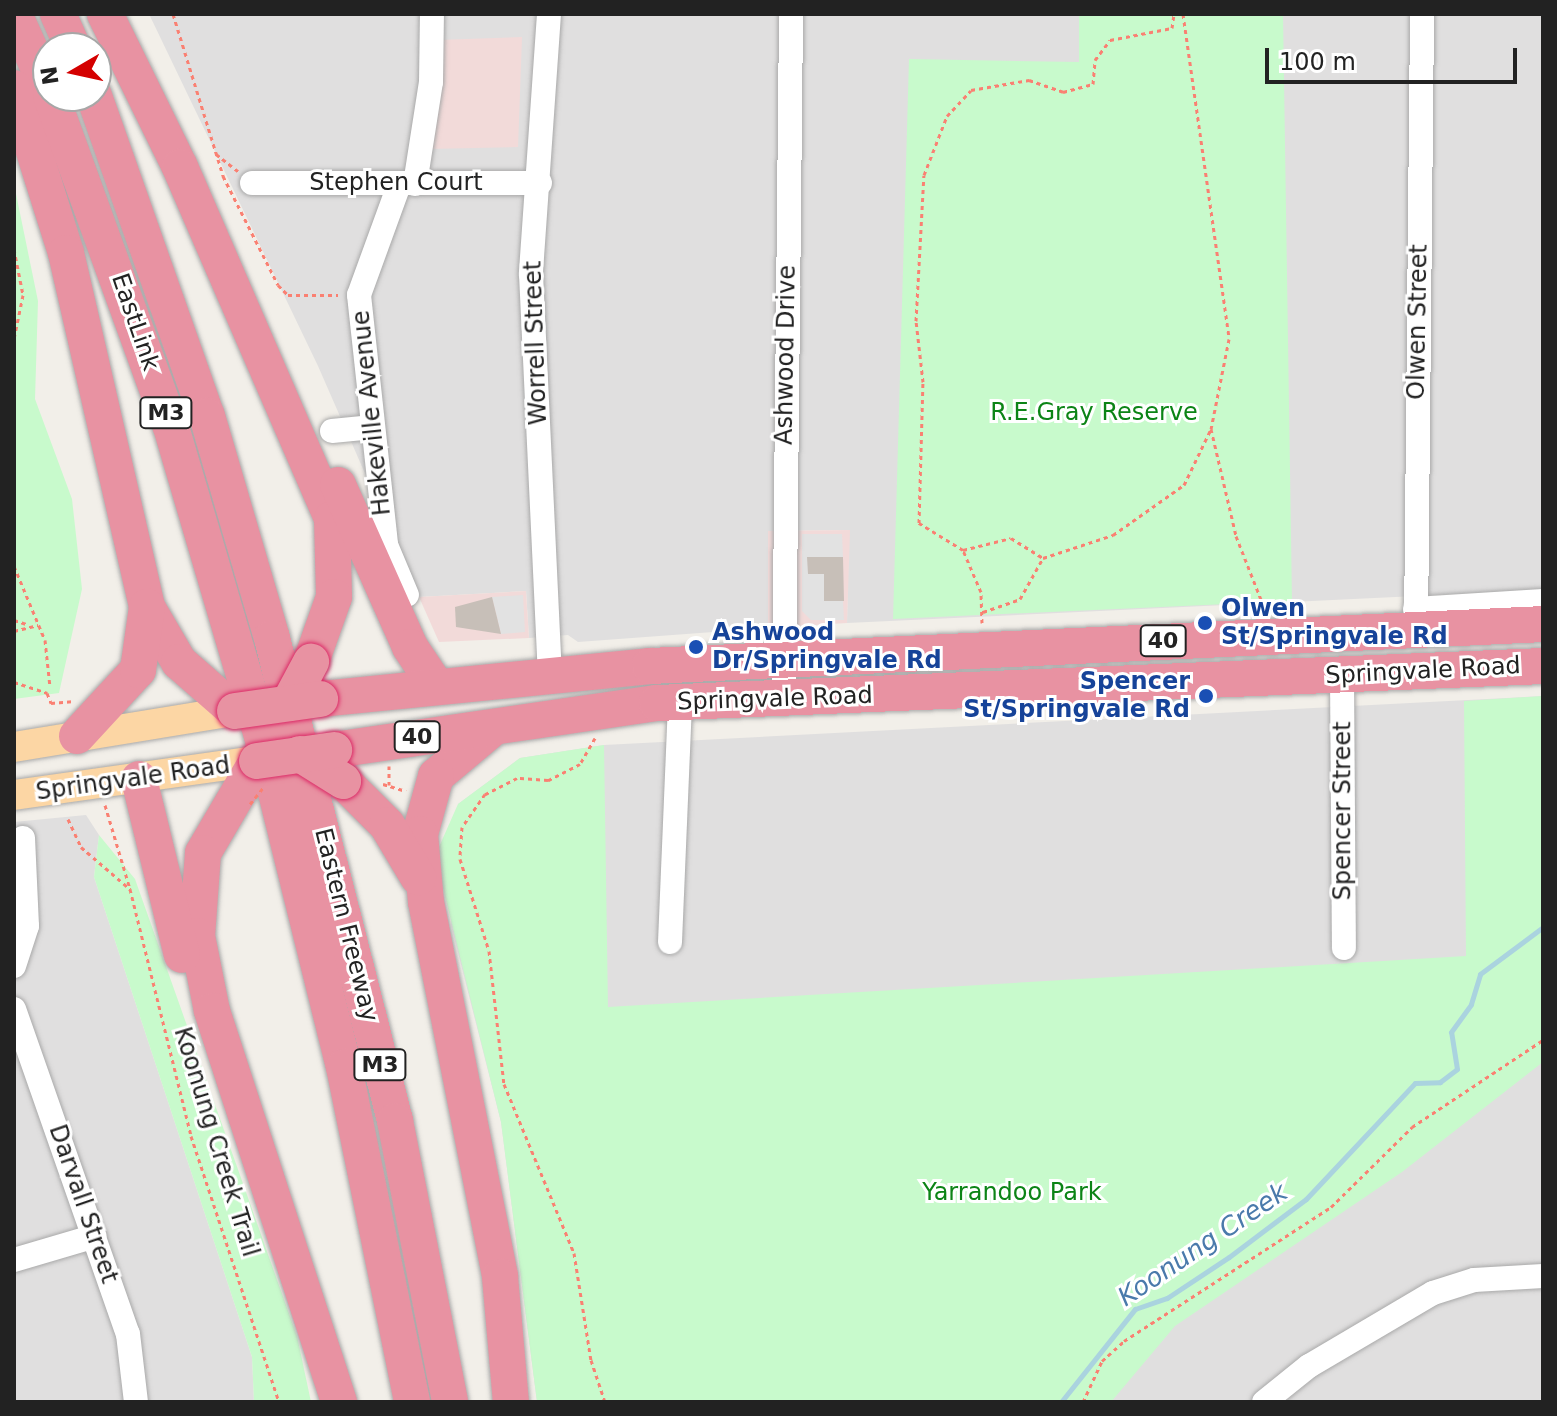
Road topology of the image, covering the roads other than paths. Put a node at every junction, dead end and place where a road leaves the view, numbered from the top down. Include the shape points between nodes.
1 (14, 14) edge
2 (105, 14) edge
3 (432, 14) edge
4 (549, 14) edge
5 (791, 14) edge
6 (1422, 14) edge
7 (32, 54) edge
8 (14, 88) edge
9 (57, 112) edge
10 (100, 112) edge
11 (252, 183) road end
12 (540, 183) junction
13 (407, 184) junction
14 (373, 427) junction
15 (332, 431) dead end
16 (313, 469) junction
17 (407, 595) dead end
18 (1543, 601) edge
19 (147, 607) junction
20 (1415, 619) junction
21 (1543, 624) edge
22 (272, 638) joint
23 (782, 659) junction
24 (1543, 666) edge
25 (550, 673) junction
26 (1342, 675) junction
27 (436, 686) junction
28 (784, 696) junction
29 (680, 701) junction
30 (227, 708) junction
31 (500, 724) junction
32 (77, 736) junction
33 (14, 747) edge
34 (282, 754) junction
35 (139, 779) junction
36 (14, 795) edge
37 (23, 838) dead end
38 (426, 902) junction
39 (670, 942) dead end
40 (1344, 948) dead end
41 (14, 966) edge
42 (14, 1009) edge
43 (226, 1056) junction
44 (95, 1236) junction
45 (14, 1260) edge
46 (1543, 1276) edge
47 (1269, 1400) edge
48 (136, 1402) edge
49 (339, 1402) edge
50 (412, 1402) edge
51 (450, 1402) edge
52 (511, 1402) edge

1 - 7 highway
2 - 16 highway
3 - 13 street, Hakeville Avenue via 431,82
4 - 12 street, Worrell Street
5 - 23 street, Ashwood Drive
6 - 20 street, Olwen Street
8 - 19 highway via 66,253
9 - 34 highway, EastLink / M3
10 - 22 highway, EastLink / M3 via 203,402
11 - 13 street, Stephen Court
12 - 13 street, Stephen Court
12 - 25 street, Worrell Street via 531,274
13 - 14 street, Hakeville Avenue via 367,295
14 - 15 street
14 - 17 street, Hakeville Avenue via 386,545
16 - 27 highway via 341,488 410,647
16 - 34 highway, bridge via 337,557 334,597
18 - 20 street, Springvale Road
19 - 30 highway via 179,662
19 - 32 highway via 138,670
20 - 21 highway, Springvale Road / 40
20 - 23 highway, Springvale Road / 40
22 - 51 highway, Eastern Freeway / M3 via 395,1121
23 - 25 highway, Springvale Road / 40
23 - 28 street, Ashwood Drive
24 - 26 highway, Springvale Road / 40
25 - 27 highway, Springvale Road / 40
26 - 28 highway, Springvale Road / 40
26 - 40 street, Spencer Street
27 - 34 highway, Springvale Road / 40
28 - 29 highway, Springvale Road / 40
29 - 31 highway, Springvale Road / 40
29 - 39 street
30 - 32 main road, Springvale Road / 40
30 - 34 highway, Springvale Road / 40, bridge
31 - 34 highway, Springvale Road / 40
31 - 38 highway via 444,765 426,798 420,834
32 - 33 main road, Springvale Road / 40
34 - 35 main road, Springvale Road / 40
34 - 38 highway via 400,843
34 - 43 highway via 211,832 195,890 203,974
34 - 50 highway, Eastern Freeway / M3
35 - 36 main road, Springvale Road / 40
35 - 43 highway via 179,945
37 - 41 street via 27,926
38 - 52 highway via 490,1211
42 - 44 street, Darvall Street
43 - 49 highway
44 - 45 street
44 - 48 street, Darvall Street via 131,1346
46 - 47 street via 1474,1280 1433,1293

